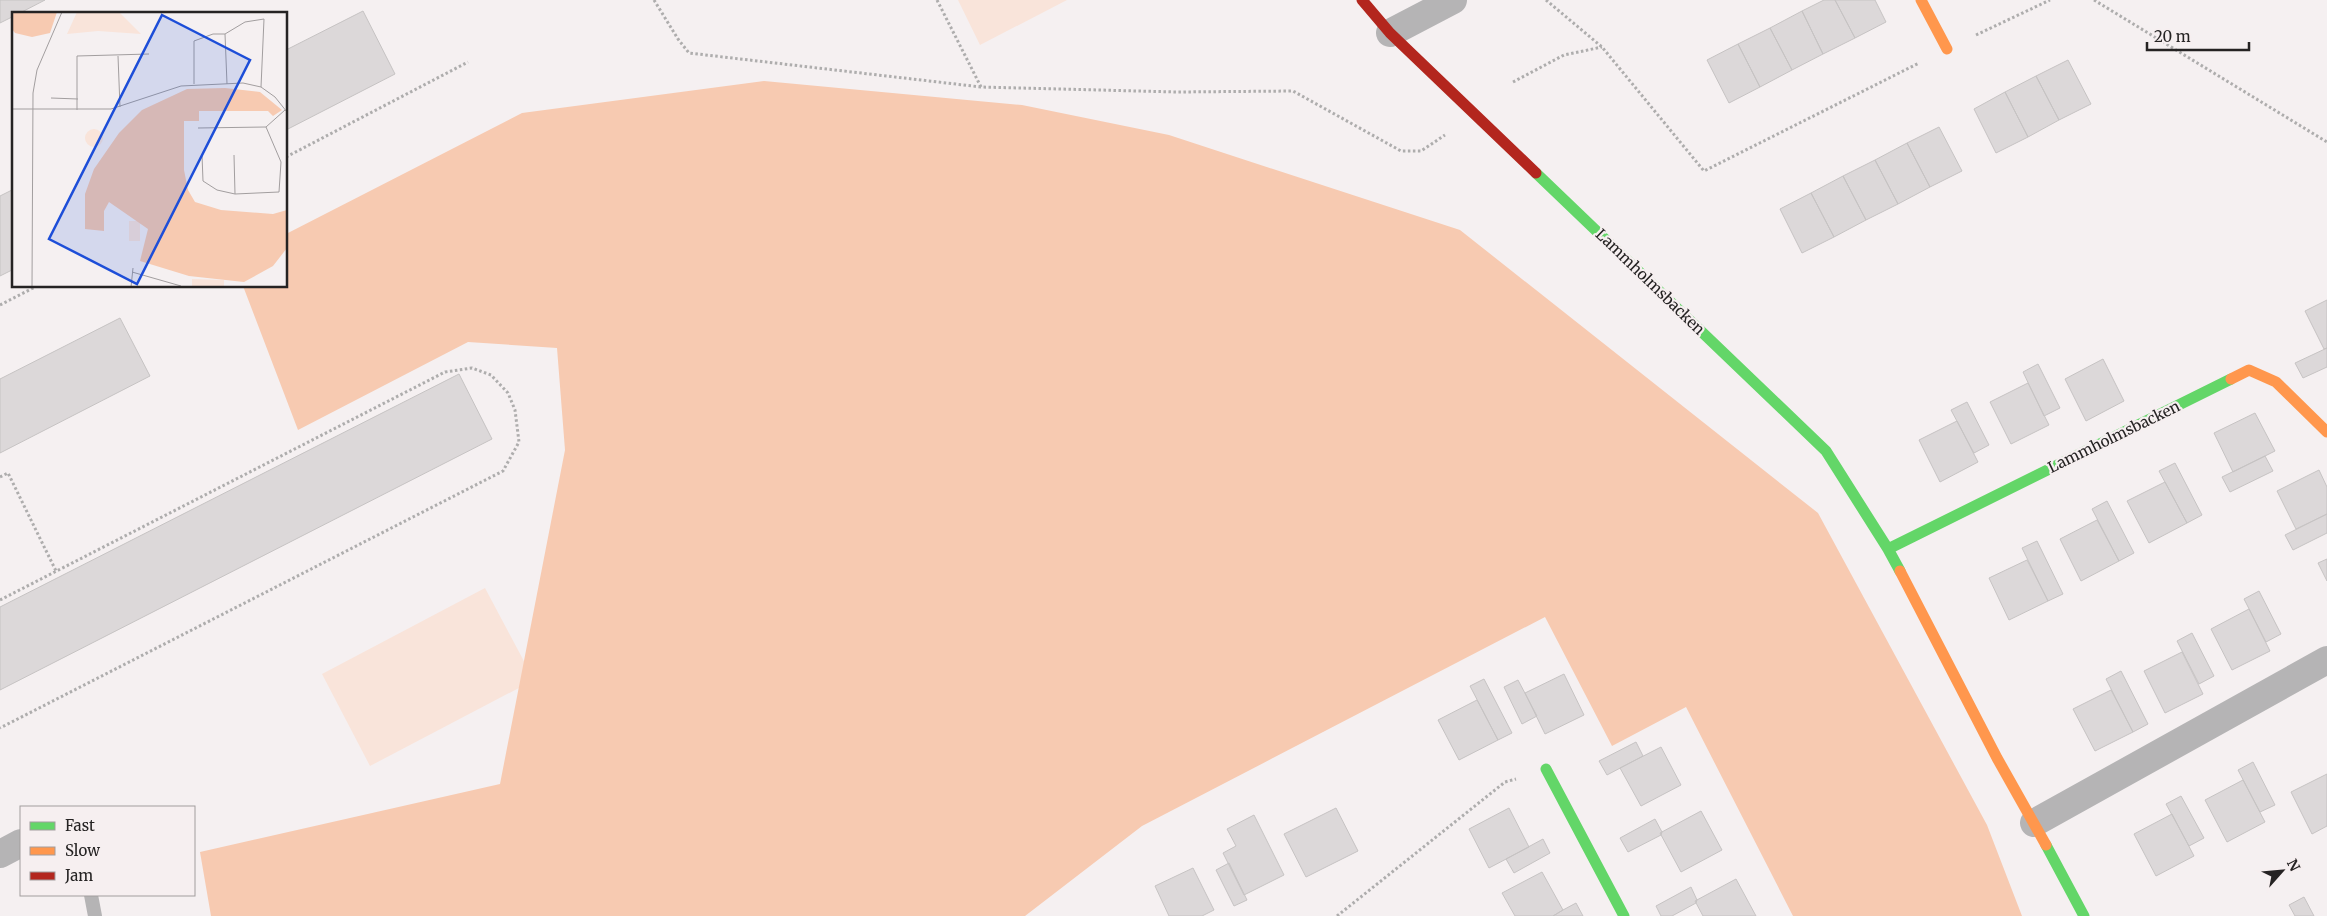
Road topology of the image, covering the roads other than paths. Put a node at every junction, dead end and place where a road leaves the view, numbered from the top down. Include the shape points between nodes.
1 (1362, 0) edge
2 (1453, 0) edge
3 (1922, 0) edge
4 (1390, 34) junction
5 (1947, 49) road end
6 (2327, 432) edge
7 (1888, 549) junction
8 (2327, 660) edge
9 (1546, 769) road end
10 (2034, 823) junction
11 (20, 844) edge
12 (0, 854) edge
13 (91, 896) edge
14 (95, 916) edge
15 (1624, 916) edge
16 (2084, 916) edge

1 - 4 street, Lammholmsbacken
2 - 4 street
3 - 5 street
4 - 7 street, Lammholmsbacken via 1826,451
6 - 7 street, Lammholmsbacken via 2276,382 2248,370
7 - 10 street, Lammholmsbacken
8 - 10 street
9 - 15 street
10 - 16 street, Lammholmsbacken
11 - 12 street
13 - 14 lane

